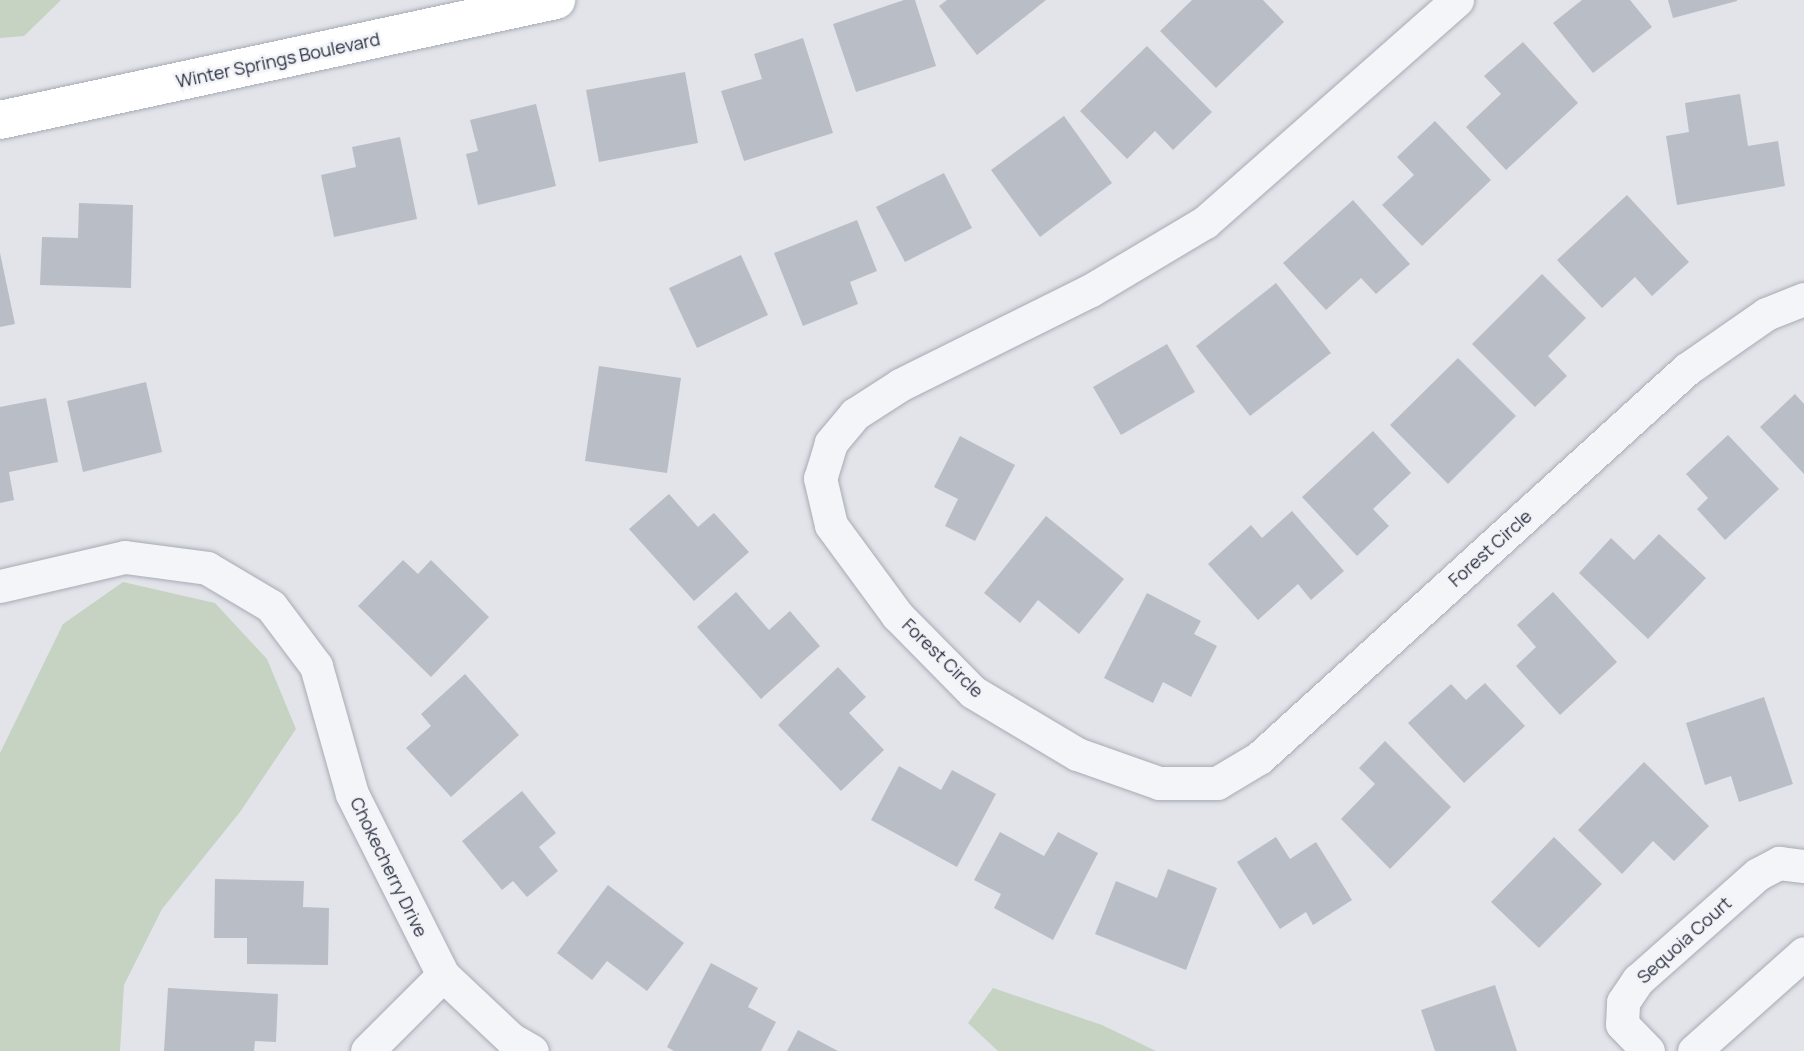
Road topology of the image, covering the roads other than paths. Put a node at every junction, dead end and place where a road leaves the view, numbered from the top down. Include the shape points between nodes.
1 (556, 0) edge
2 (1458, 0) edge
3 (0, 120) edge
4 (1804, 299) edge
5 (0, 586) edge
6 (1804, 866) edge
7 (1804, 953) edge
8 (443, 975) junction
9 (1697, 1050) edge
10 (367, 1051) edge
11 (532, 1051) edge
12 (1648, 1051) edge

1 - 3 street, Winter Springs Boulevard
2 - 4 street, Forest Circle via 1205,222 1091,290 900,385 855,414 831,443 820,478 831,525 897,615 973,692 1077,754 1159,783 1217,783 1259,758 1687,369 1766,314
5 - 8 street, Chokecherry Drive via 125,556 207,568 271,606 316,666 352,794
6 - 12 street, Sequoia Court via 1779,863 1758,874 1638,980 1623,1002 1622,1024
7 - 9 street
8 - 10 street
8 - 11 street, Chokecherry Drive via 511,1039

